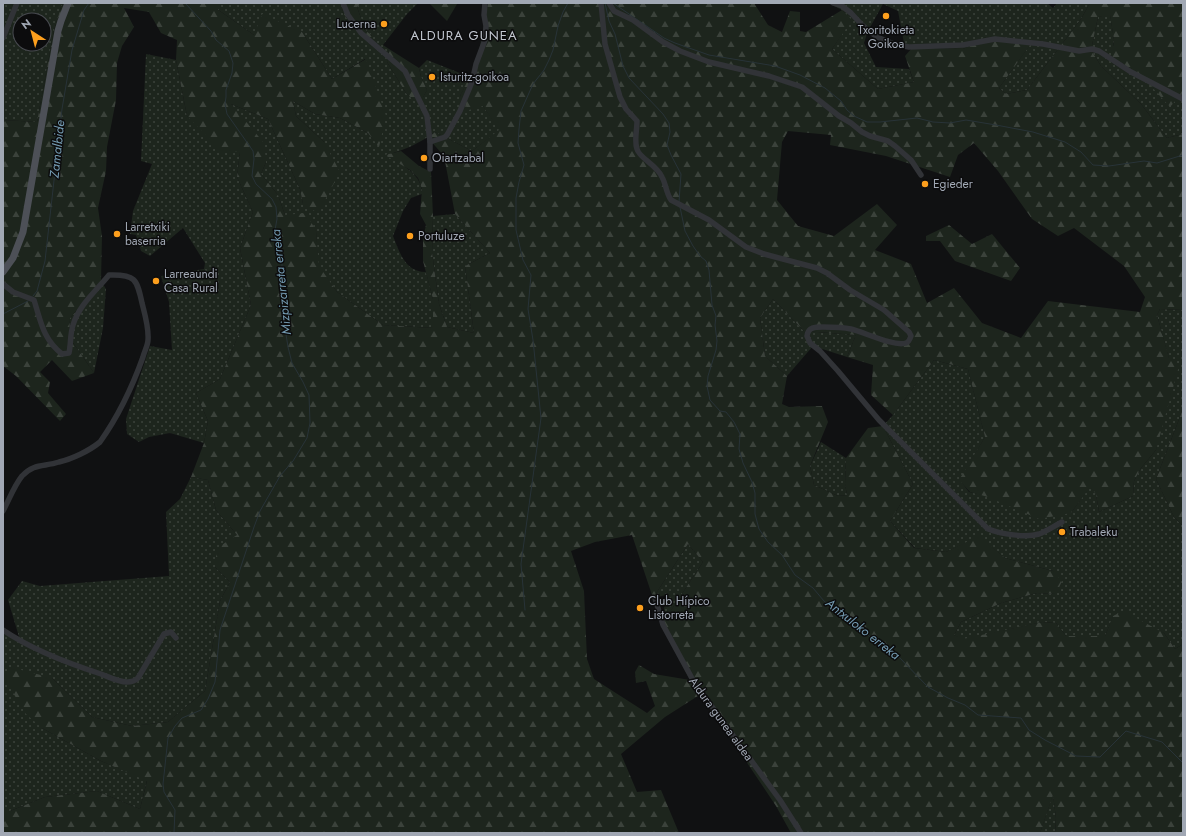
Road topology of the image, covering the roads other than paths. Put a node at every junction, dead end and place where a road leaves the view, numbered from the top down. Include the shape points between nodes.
1 (17, 3) edge
2 (68, 3) edge
3 (343, 3) edge
4 (485, 3) edge
5 (601, 3) edge
6 (609, 3) edge
7 (833, 3) edge
8 (3, 38) edge
9 (1183, 99) edge
10 (430, 142) junction
11 (430, 169) dead end
12 (921, 175) dead end
13 (3, 272) edge
14 (3, 284) edge
15 (3, 511) edge
16 (1062, 522) dead end
17 (655, 598) dead end
18 (3, 630) edge
19 (176, 638) dead end
20 (801, 833) edge

1 - 8 street
2 - 13 main road via 58,32 23,232 13,258
3 - 10 street via 361,33 405,71 427,116
4 - 10 street via 484,40 460,111 445,137
5 - 16 street via 605,44 620,97 626,109 637,121 636,149 662,176 668,197 709,220 746,246 764,254 822,270 884,310 909,332 910,341 905,344 852,329 835,327 812,327 807,336 810,343 879,420 988,528 1001,533 1033,535
6 - 12 street via 614,11 633,20 680,51 709,62 770,76 802,87 862,132 896,146 911,160
7 - 9 street via 842,6 877,37 909,47 963,45 995,39 1079,51 1100,51 1131,72
10 - 11 street
14 - 15 street via 13,292 34,300 41,327 50,343 62,354 69,353 72,327 76,317 108,275 128,276 138,285 148,341 131,388 100,442 65,460 28,471 13,490
17 - 20 street, Aldura gunea aldea via 663,625 694,682
18 - 19 street via 59,658 127,682 138,678 164,634 170,632

